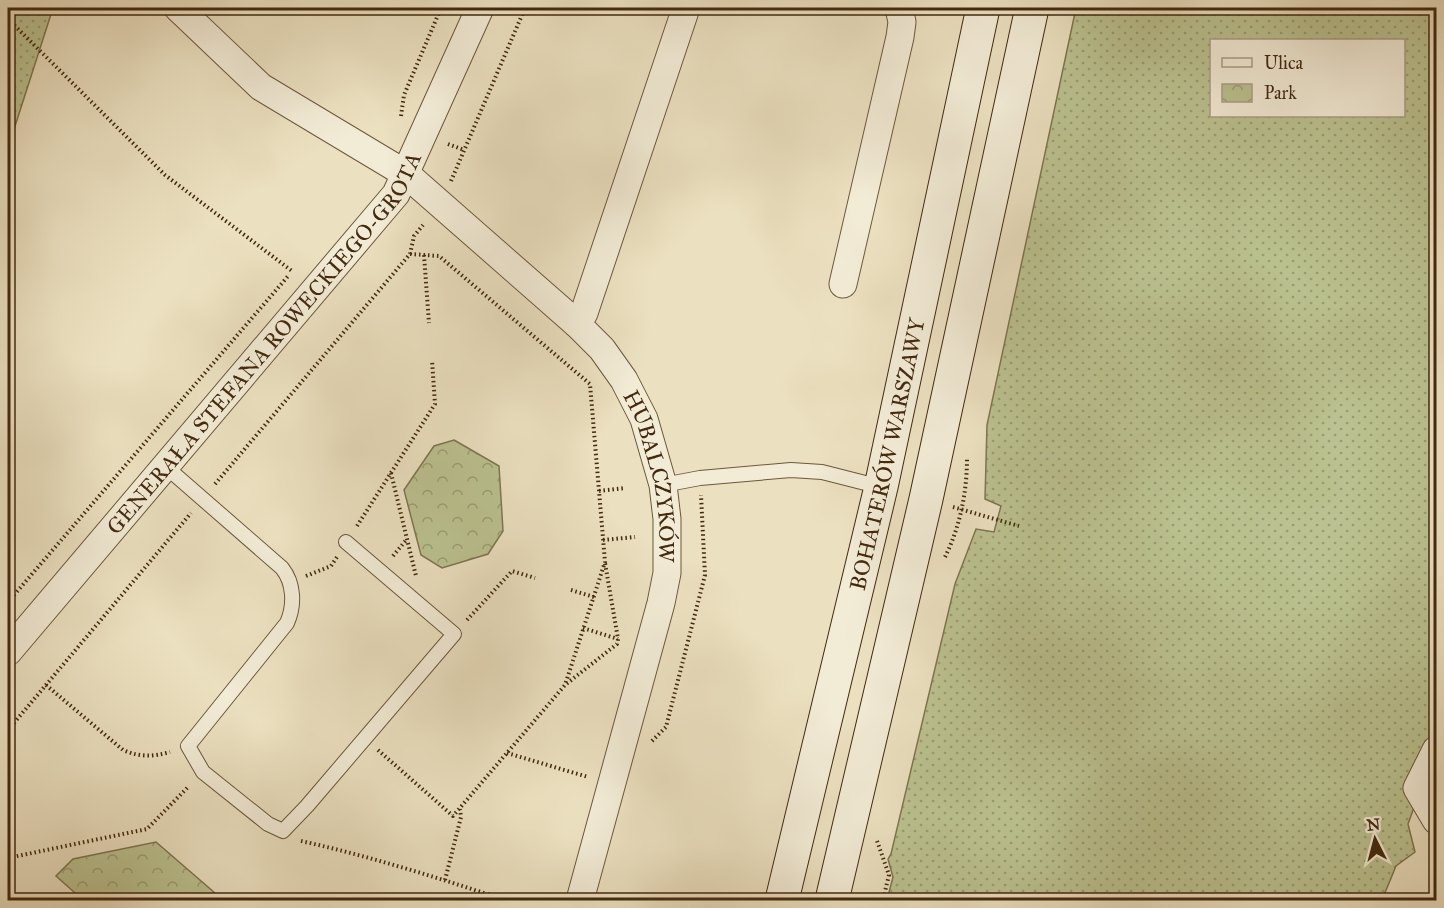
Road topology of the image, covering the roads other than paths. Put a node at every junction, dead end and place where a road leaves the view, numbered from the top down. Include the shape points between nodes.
1 (178, 8) edge
2 (480, 8) edge
3 (686, 8) edge
4 (899, 8) edge
5 (983, 8) edge
6 (1032, 8) edge
7 (406, 174) junction
8 (843, 284) dead end
9 (578, 324) junction
10 (165, 466) junction
11 (663, 485) junction
12 (881, 487) junction
13 (346, 542) road end
14 (8, 652) edge
15 (1437, 750) edge
16 (1437, 820) edge
17 (580, 900) edge
18 (782, 900) edge
19 (832, 900) edge

1 - 7 street, HUBALCZYKÓW via 261,87
2 - 7 street, GENERAŁA STEFANA ROWECKIEGO-GROTA
3 - 9 street
4 - 8 street via 900,37
5 - 12 main road, BOHATERÓW WARSZAWY
6 - 19 main road, BOHATERÓW WARSZAWY via 926,499
7 - 9 street, HUBALCZYKÓW
7 - 10 street, GENERAŁA STEFANA ROWECKIEGO-GROTA via 396,194
9 - 11 street, HUBALCZYKÓW via 624,380 644,420
10 - 13 lane via 282,568 290,583 292,612 287,623 188,746 203,772 268,824 283,831 454,634
10 - 14 street, GENERAŁA STEFANA ROWECKIEGO-GROTA
11 - 12 lane via 791,470 822,472
11 - 17 street, HUBALCZYKÓW via 667,573
12 - 18 main road, BOHATERÓW WARSZAWY
15 - 16 street via 1417,788

